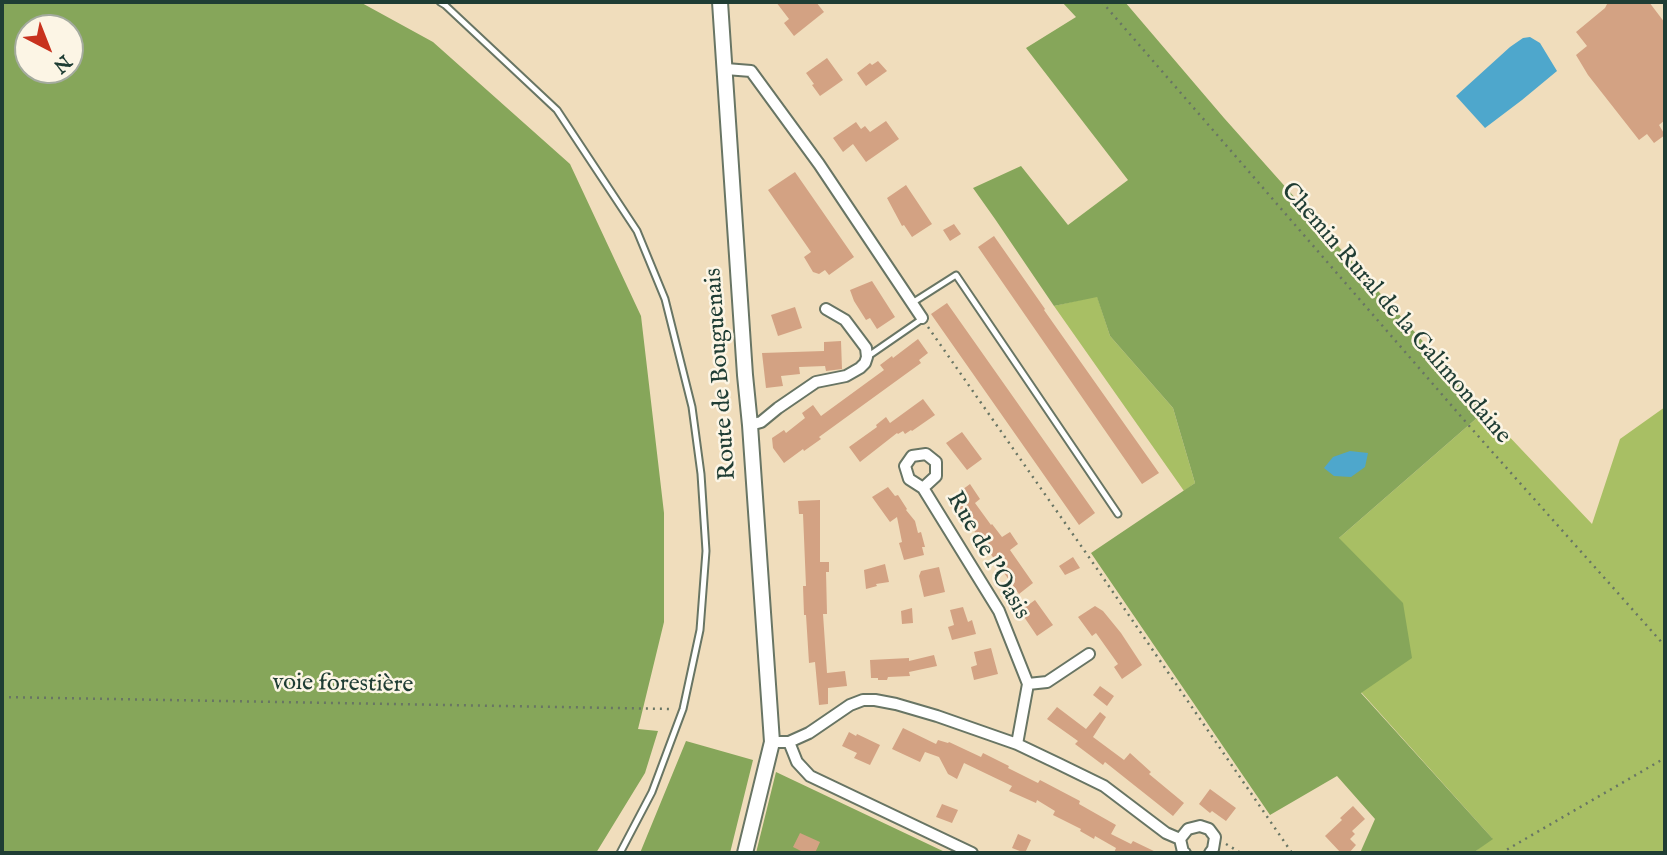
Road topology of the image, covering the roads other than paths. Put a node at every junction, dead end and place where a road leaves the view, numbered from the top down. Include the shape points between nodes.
1 (439, 2) edge
2 (720, 2) edge
3 (726, 69) junction
4 (912, 303) junction
5 (826, 309) dead end
6 (922, 318) joint
7 (867, 356) junction
8 (750, 425) junction
9 (923, 488) dead end
10 (1118, 514) dead end
11 (1089, 654) dead end
12 (1028, 684) junction
13 (772, 742) junction
14 (789, 742) junction
15 (1017, 744) junction
16 (1180, 839) junction
17 (620, 853) edge
18 (745, 853) edge
19 (972, 853) edge
20 (1185, 853) edge
21 (1210, 853) edge

1 - 17 lane via 557,110 637,230 665,299 692,407 706,551 700,630 683,709 652,792
2 - 3 street, Route de Bouguenais
3 - 4 street via 751,71
3 - 8 street, Route de Bouguenais
4 - 6 street
4 - 10 lane via 956,275
5 - 7 street via 845,320
6 - 7 lane
7 - 8 street via 860,368 816,382
8 - 13 street, Route de Bouguenais
9 - 12 street, Rue de l'Oasis via 999,611
11 - 12 street via 1047,682
12 - 15 street
13 - 14 street
13 - 18 street, Route de Bouguenais
14 - 15 street via 850,705 875,700
14 - 19 street via 797,762 810,776
15 - 16 street via 1104,786
16 - 20 street
16 - 21 street via 1188,829 1209,829 1214,837

